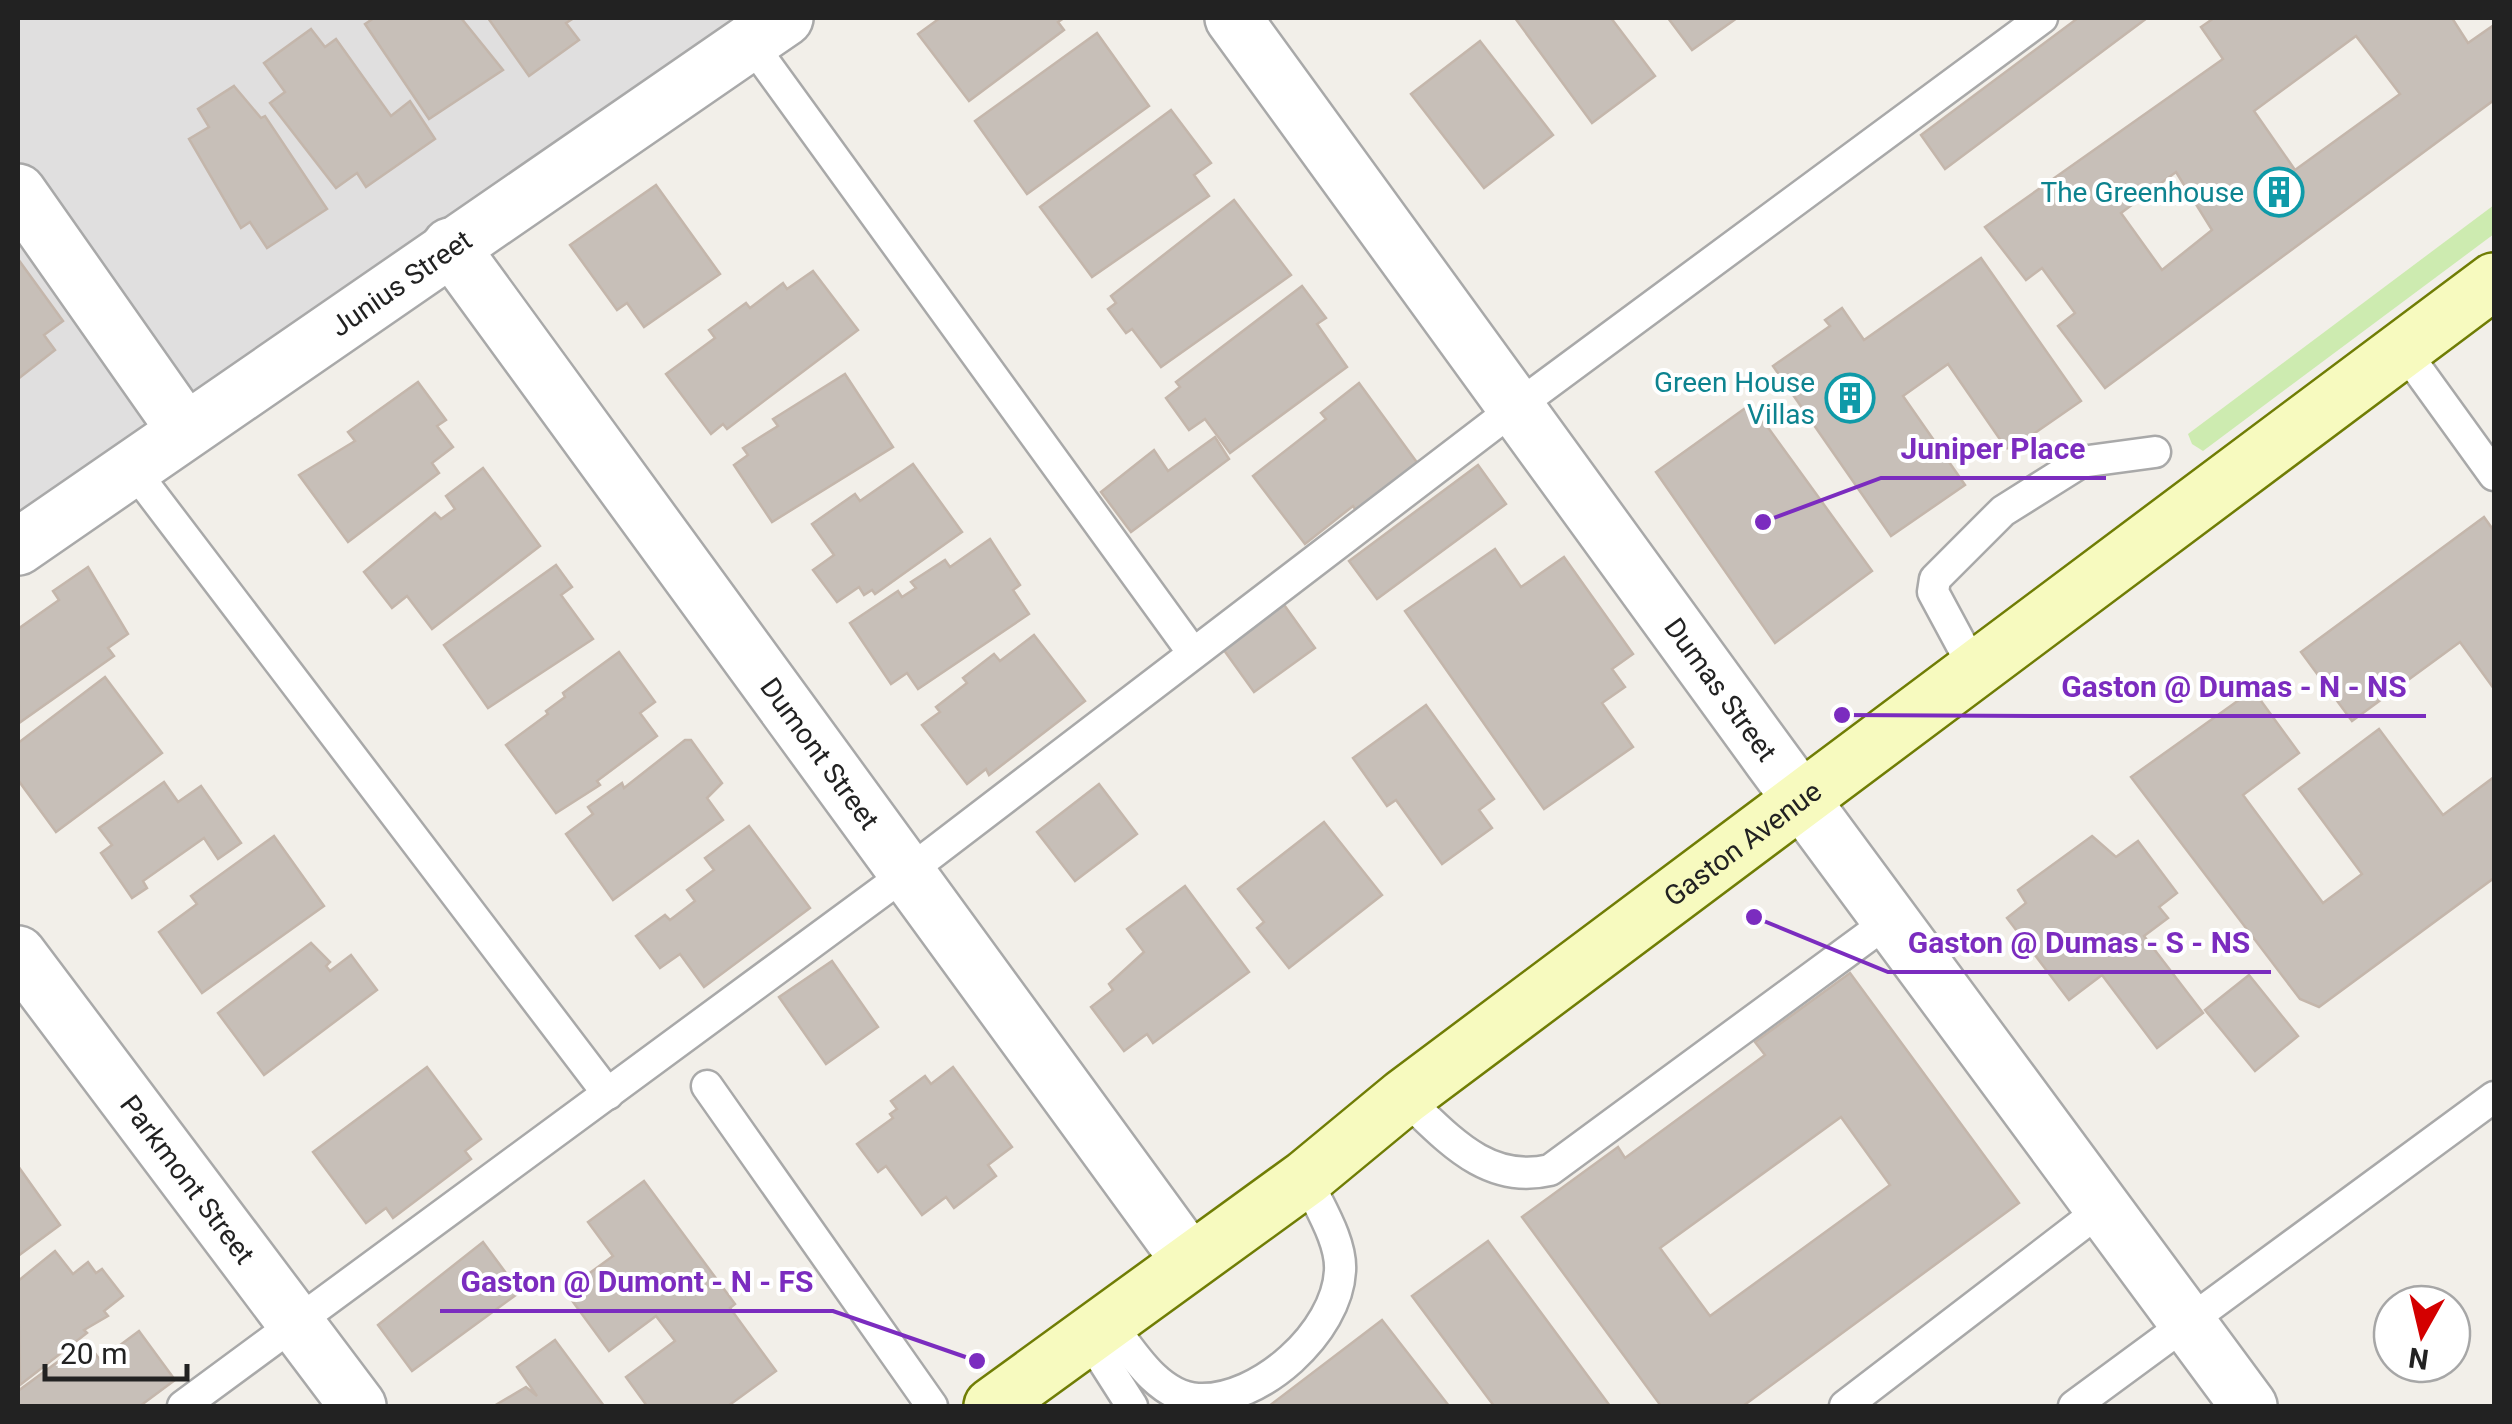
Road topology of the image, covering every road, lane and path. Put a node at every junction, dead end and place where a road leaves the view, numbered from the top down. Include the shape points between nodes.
1 (1233, 18) edge
2 (2042, 18) edge
3 (767, 30) edge
4 (18, 192) edge
5 (450, 246) junction
6 (2494, 280) edge
7 (2403, 349) junction
8 (1516, 407) junction
9 (185, 430) junction
10 (2155, 452) dead end
11 (2491, 462) edge
12 (132, 468) junction
13 (18, 546) edge
14 (1192, 653) junction
15 (1976, 670) junction
16 (1801, 800) junction
17 (908, 872) junction
18 (1890, 920) junction
19 (18, 954) edge
20 (707, 1086) dead end
21 (608, 1094) junction
22 (1404, 1097) junction
23 (2494, 1098) edge
24 (1306, 1178) junction
25 (2102, 1208) junction
26 (1190, 1260) junction
27 (2187, 1322) junction
28 (296, 1323) junction
29 (1098, 1329) junction
30 (183, 1406) edge
31 (358, 1406) edge
32 (932, 1406) edge
33 (992, 1406) edge
34 (1132, 1406) edge
35 (1845, 1406) edge
36 (2074, 1406) edge
37 (2249, 1406) edge

1 - 8 street, Dumas Street
2 - 8 lane
3 - 5 street, Junius Street
3 - 14 lane
4 - 9 street
5 - 9 street, Junius Street
5 - 17 street, Dumont Street
6 - 7 main road, Gaston Avenue
7 - 11 lane
7 - 15 main road, Gaston Avenue
8 - 14 lane
8 - 16 street, Dumas Street
9 - 12 street, Junius Street
10 - 15 lane via 2080,462 2003,511 1935,579 1933,592
12 - 13 street, Junius Street
12 - 21 lane
14 - 17 lane
15 - 16 main road, Gaston Avenue
16 - 18 street, Dumas Street
16 - 22 main road, Gaston Avenue
17 - 21 lane
17 - 26 street, Dumont Street
18 - 22 lane via 1550,1170 1519,1174 1473,1160
18 - 25 street, Dumas Street
19 - 28 street, Parkmont Street
20 - 32 lane
21 - 28 lane
22 - 24 main road, Gaston Avenue
23 - 27 lane
24 - 26 main road, Gaston Avenue
24 - 29 lane via 1335,1242 1338,1292 1307,1345 1270,1376 1196,1400 1153,1379
25 - 27 street, Dumas Street
25 - 35 lane
26 - 29 main road, Gaston Avenue
27 - 36 lane
27 - 37 street, Dumas Street
28 - 30 lane
28 - 31 street, Parkmont Street
29 - 33 main road, Gaston Avenue
29 - 34 lane

